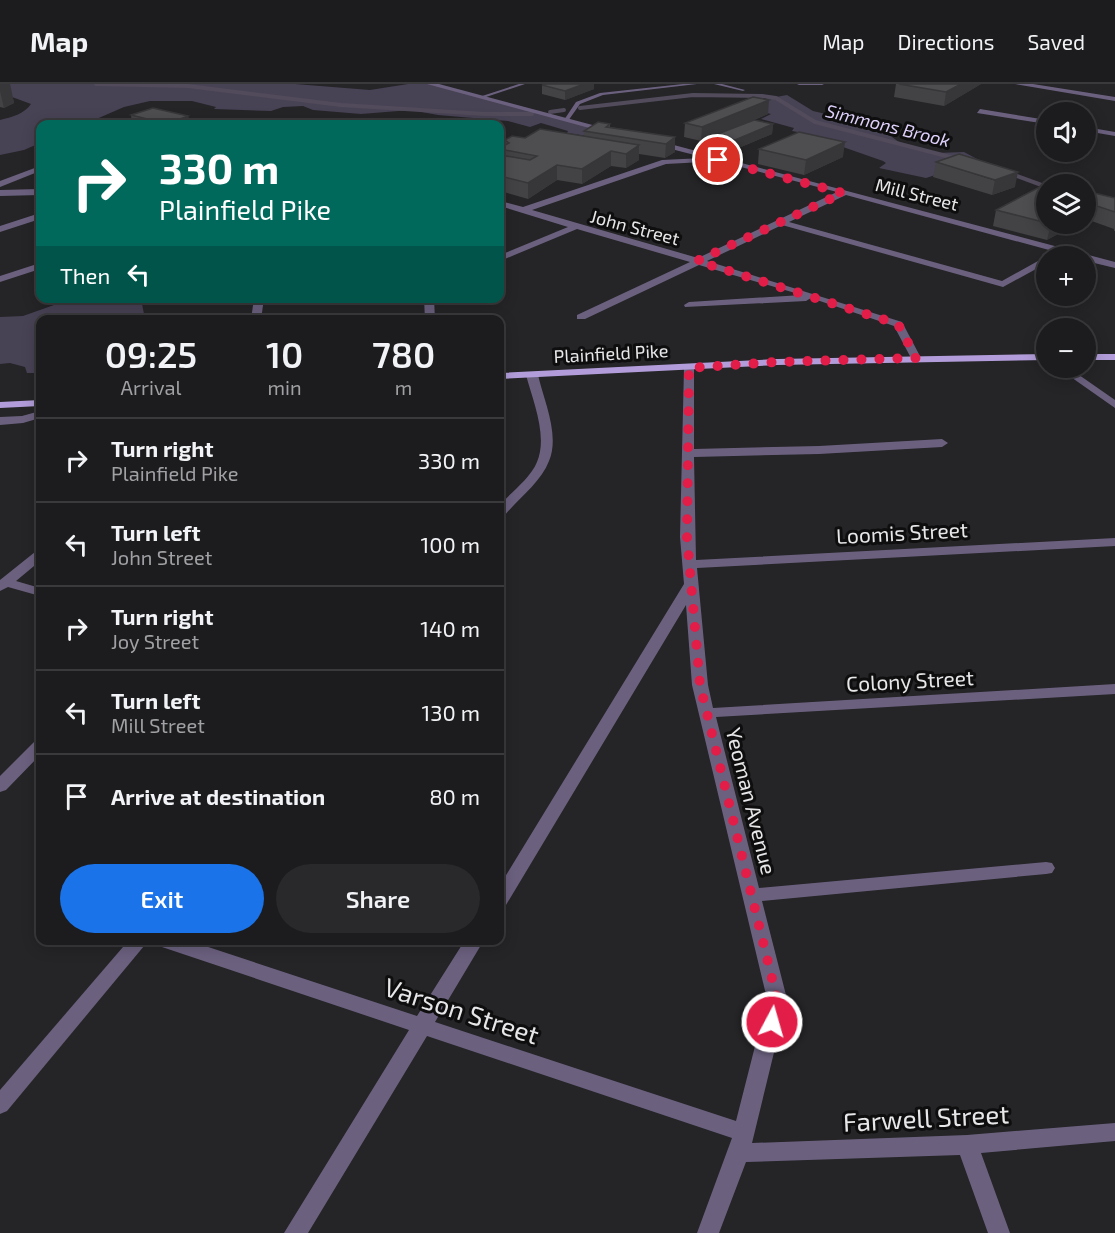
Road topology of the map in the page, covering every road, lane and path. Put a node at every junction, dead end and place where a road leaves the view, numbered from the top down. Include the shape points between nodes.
1 (431, 84) edge
2 (523, 84) edge
3 (695, 84) edge
4 (716, 84) edge
5 (799, 84) edge
6 (822, 84) edge
7 (1019, 84) edge
8 (1038, 85) edge
9 (743, 90) dead end
10 (480, 97) junction
11 (1115, 99) edge
12 (980, 111) dead end
13 (566, 120) junction
14 (1036, 120) edge
15 (1096, 131) edge
16 (624, 134) edge
17 (1115, 134) edge
18 (647, 140) edge
19 (718, 160) junction
20 (36, 170) edge
21 (0, 184) edge
22 (36, 192) edge
23 (0, 193) edge
24 (843, 193) junction
25 (504, 204) edge
26 (523, 210) junction
27 (36, 217) edge
28 (780, 222) junction
29 (575, 227) junction
30 (0, 229) edge
31 (1036, 249) edge
32 (504, 256) edge
33 (697, 261) junction
34 (1096, 261) edge
35 (1036, 264) edge
36 (1115, 266) edge
37 (36, 267) edge
38 (0, 279) edge
39 (815, 298) junction
40 (689, 305) dead end
41 (581, 316) dead end
42 (1036, 357) edge
43 (1096, 357) edge
44 (1115, 357) edge
45 (916, 358) junction
46 (689, 368) junction
47 (532, 375) junction
48 (504, 376) edge
49 (1077, 378) edge
50 (36, 402) edge
51 (0, 405) edge
52 (1115, 405) edge
53 (36, 415) edge
54 (0, 422) edge
55 (942, 443) dead end
56 (688, 453) junction
57 (504, 508) edge
58 (1115, 542) edge
59 (36, 558) edge
60 (691, 564) junction
61 (3, 585) edge
62 (690, 586) junction
63 (36, 591) edge
64 (1115, 689) edge
65 (707, 713) junction
66 (36, 750) edge
67 (0, 786) edge
68 (1046, 868) dead end
69 (504, 893) edge
70 (752, 895) junction
71 (136, 945) edge
72 (178, 945) edge
73 (471, 945) edge
74 (422, 1025) junction
75 (0, 1105) edge
76 (1115, 1132) edge
77 (742, 1143) junction
78 (967, 1146) junction
79 (294, 1233) edge
80 (708, 1233) edge
81 (999, 1233) edge

1 - 10 street
2 - 10 lane
3 - 13 lane via 602,94 578,103
4 - 9 lane
5 - 6 lane
7 - 8 street
8 - 11 street
10 - 13 street
12 - 14 street
13 - 16 street
15 - 17 street
18 - 19 street, Mill Street
19 - 24 street, Mill Street
19 - 26 street via 665,162
20 - 21 street
22 - 23 street
24 - 28 street
24 - 31 street, Mill Street via 964,223
25 - 26 street, John Street
26 - 29 street, John Street
27 - 30 street
28 - 33 street
28 - 35 street via 1003,284
29 - 32 street
29 - 33 street, John Street
33 - 39 street, John Street
33 - 41 street
34 - 36 street
37 - 38 street
39 - 40 street
39 - 45 street, John Street via 898,324
42 - 45 main road, Plainfield Pike
43 - 44 main road
45 - 46 main road, Plainfield Pike
46 - 47 main road, Plainfield Pike
46 - 56 street, Yeoman Avenue
47 - 48 main road, Plainfield Pike
47 - 57 street via 546,451 537,472
49 - 52 street
50 - 51 main road
53 - 54 street
55 - 56 street
56 - 60 street, Yeoman Avenue via 687,537
58 - 60 street, Loomis Street
59 - 61 street
60 - 62 street, Yeoman Avenue
61 - 63 street
62 - 65 street, Yeoman Avenue via 700,685
62 - 69 street
64 - 65 street, Colony Street
65 - 70 street, Yeoman Avenue
66 - 67 street
68 - 70 street
70 - 77 street, Yeoman Avenue via 777,999
71 - 75 street
72 - 74 street, Varson Street
73 - 74 street
74 - 77 street, Varson Street
74 - 79 street
76 - 78 street, Farwell Street
77 - 78 street, Farwell Street
77 - 80 street, Yeoman Avenue
78 - 81 street

